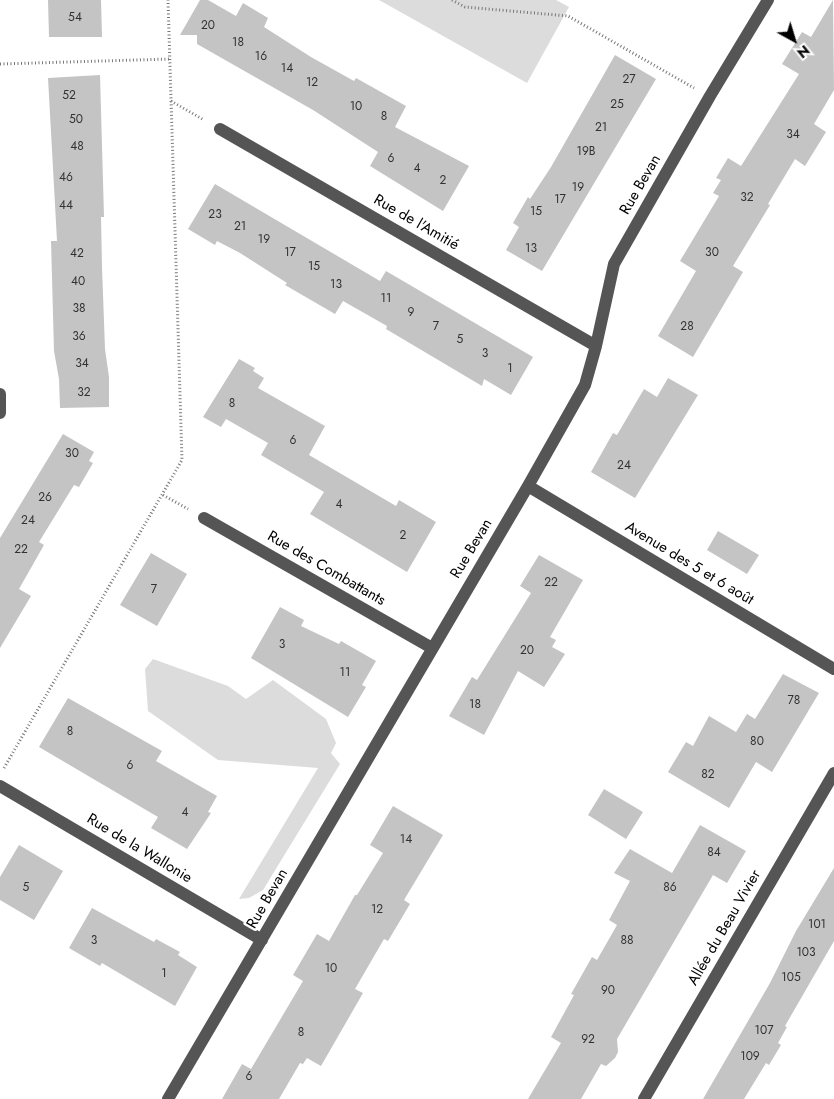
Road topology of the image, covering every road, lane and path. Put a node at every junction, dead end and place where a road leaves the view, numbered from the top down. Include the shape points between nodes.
1 (168, 0) edge
2 (452, 0) edge
3 (768, 0) edge
4 (170, 59) junction
5 (0, 64) edge
6 (710, 96) junction
7 (171, 101) junction
8 (220, 129) joint
9 (596, 346) junction
10 (0, 394) edge
11 (0, 413) edge
12 (528, 486) junction
13 (163, 495) junction
14 (204, 518) joint
15 (432, 648) junction
16 (834, 669) edge
17 (834, 773) edge
18 (0, 774) edge
19 (0, 786) edge
20 (262, 940) junction
21 (168, 1099) edge
22 (644, 1099) edge

1 - 4 path
2 - 6 path via 465,6 568,16
3 - 6 street, Rue Bevan
4 - 5 path
4 - 7 path
6 - 9 street, Rue Bevan via 614,264
7 - 8 path
7 - 13 path via 182,460
8 - 9 street, Rue de l'Amitié
9 - 12 street, Rue Bevan via 585,385
10 - 11 street
12 - 15 street, Rue Bevan
12 - 16 street, Avenue des 5 et 6 août
13 - 14 path
13 - 18 path
14 - 15 street, Rue des Combattants
15 - 20 street, Rue Bevan
17 - 22 street, Allée du Beau Vivier
19 - 20 street, Rue de la Wallonie
20 - 21 street, Rue Bevan

